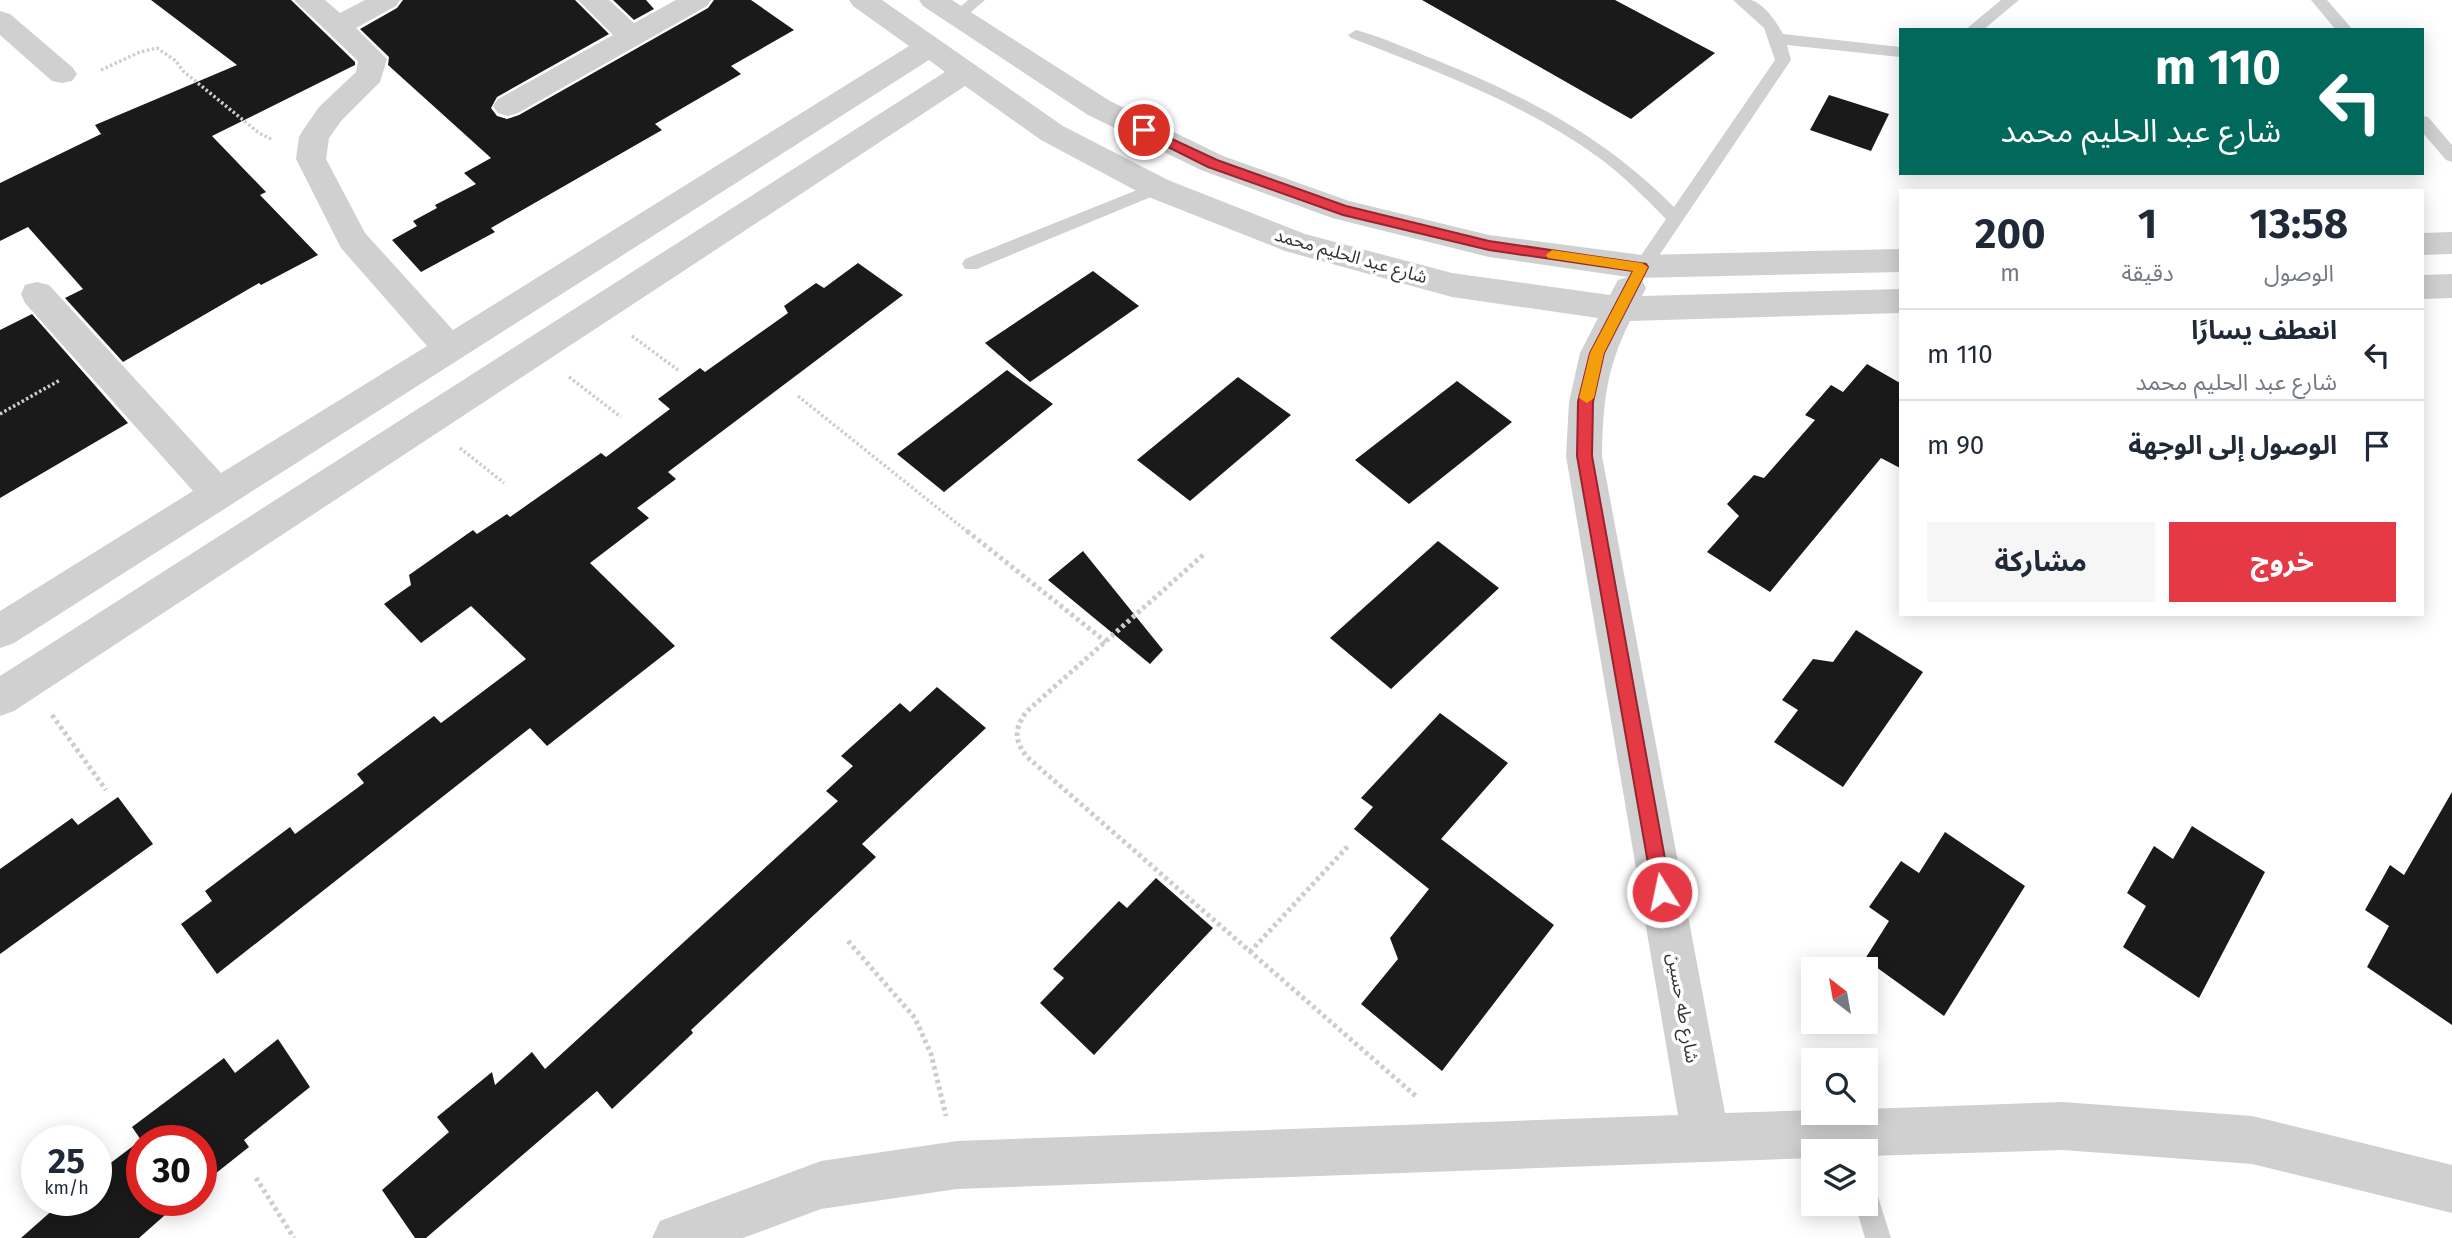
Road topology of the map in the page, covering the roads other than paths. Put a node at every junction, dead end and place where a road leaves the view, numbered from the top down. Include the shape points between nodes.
1 (308, 0) edge
2 (386, 0) edge
3 (592, 0) edge
4 (697, 0) edge
5 (863, 0) edge
6 (1741, 0) edge
7 (2011, 0) edge
8 (2319, 0) edge
9 (956, 5) edge
10 (0, 20) edge
11 (338, 26) junction
12 (1976, 28) edge
13 (2343, 28) edge
14 (1356, 35) dead end
15 (632, 37) junction
16 (1780, 39) junction
17 (930, 46) junction
18 (1899, 52) edge
19 (967, 72) junction
20 (62, 74) road end
21 (508, 106) dead end
22 (2424, 123) edge
23 (2452, 156) edge
24 (1157, 188) junction
25 (1675, 218) junction
26 (2452, 243) edge
27 (2424, 244) edge
28 (1899, 260) edge
29 (971, 264) dead end
30 (1642, 267) junction
31 (2452, 286) edge
32 (2424, 287) edge
33 (37, 294) dead end
34 (1899, 301) edge
35 (1619, 309) junction
36 (449, 348) junction
37 (218, 494) junction
38 (0, 631) edge
39 (13, 689) edge
40 (1706, 1138) junction
41 (1878, 1140) edge
42 (1801, 1141) edge
43 (2452, 1189) edge
44 (1872, 1216) edge
45 (677, 1238) edge
46 (1878, 1238) edge

1 - 11 street
2 - 11 street
3 - 15 street
4 - 15 street
5 - 17 street, شارع عبد الحليم محمد
6 - 16 lane via 1766,18
7 - 12 lane
8 - 13 lane
9 - 30 street via 1099,108 1212,163 1343,210 1489,246
10 - 20 street
11 - 36 street via 373,60 370,75 330,114 314,137 311,159 352,240
14 - 25 lane via 1466,76 1565,127 1642,184
15 - 21 street
16 - 18 lane
16 - 25 lane via 1783,60
17 - 19 street, شارع عبد الحليم محمد
17 - 36 street
19 - 24 street, شارع عبد الحليم محمد via 1052,133
19 - 39 street
22 - 23 lane
24 - 29 lane
24 - 35 street, شارع عبد الحليم محمد via 1296,243 1452,285
25 - 30 lane
26 - 27 street
28 - 30 street
30 - 35 street, شارع طه حسين
31 - 32 street
33 - 37 street
34 - 35 street, شارع عبد الحليم محمد
35 - 40 street, شارع طه حسين via 1597,353 1586,402 1584,456
36 - 37 street
37 - 38 street
40 - 42 street
40 - 45 street via 957,1165 821,1185
41 - 43 street via 2063,1126 2252,1140
44 - 46 lane

